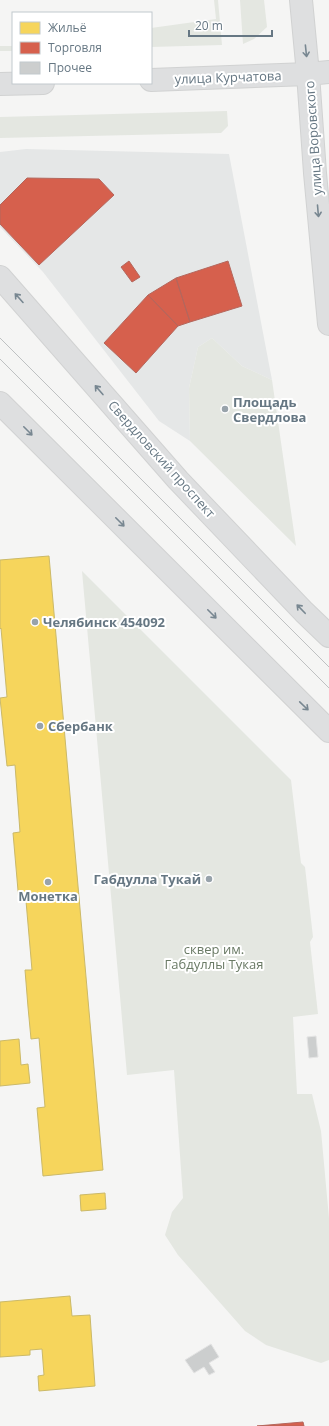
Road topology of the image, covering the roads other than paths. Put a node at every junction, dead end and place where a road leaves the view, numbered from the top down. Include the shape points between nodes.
1 (300, 0) edge
2 (318, 73) edge
3 (152, 80) edge
4 (0, 84) edge
5 (12, 84) edge
6 (0, 277) edge
7 (329, 324) edge
8 (0, 403) edge
9 (329, 636) edge
10 (329, 731) edge

1 -> 2 main road, улица Воровского
2 - 3 main road, улица Курчатова
2 -> 7 main road, улица Воровского via 314,166
4 - 5 main road
9 -> 6 main road, Свердловский проспект via 178,480
8 -> 10 main road

